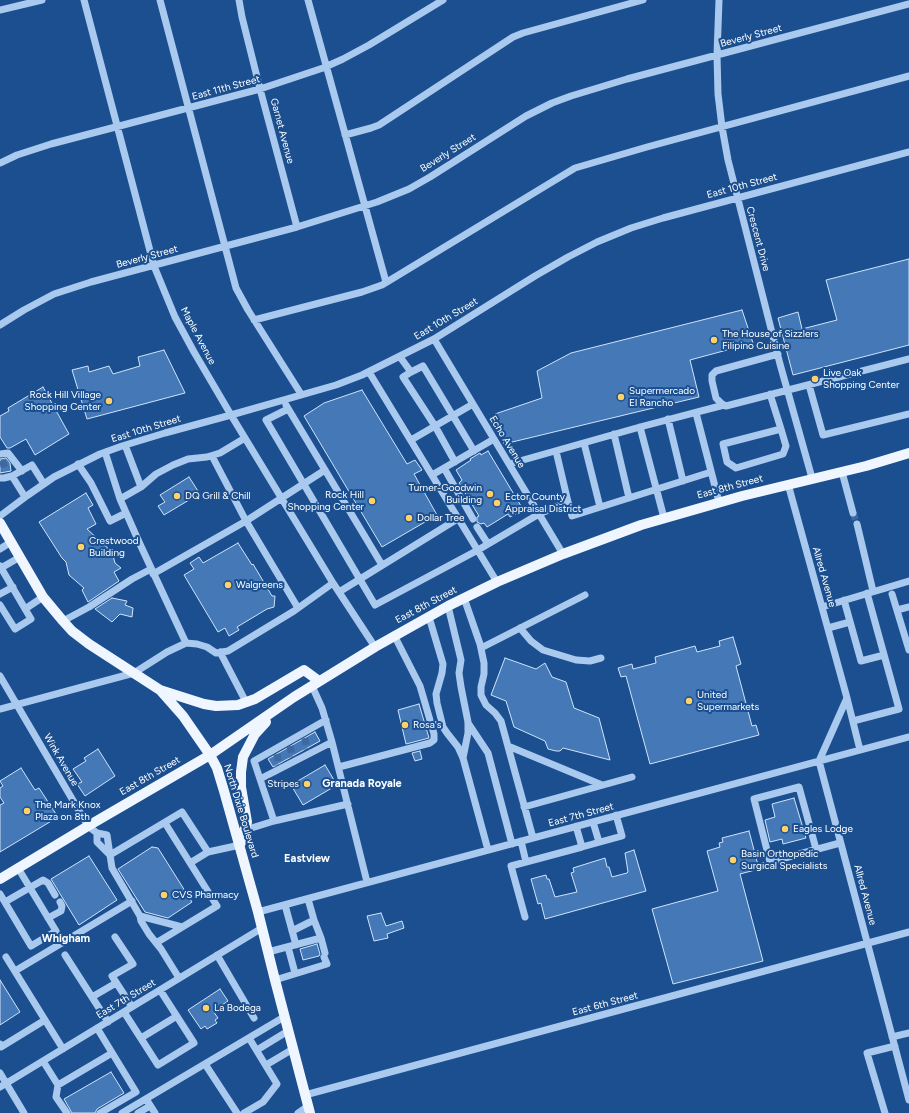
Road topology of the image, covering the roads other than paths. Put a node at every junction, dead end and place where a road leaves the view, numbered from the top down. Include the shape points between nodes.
1 (42, 0) edge
2 (84, 0) edge
3 (160, 0) edge
4 (240, 0) edge
5 (308, 0) edge
6 (443, 0) edge
7 (642, 0) edge
8 (719, 0) edge
9 (909, 4) edge
10 (0, 10) edge
11 (718, 55) junction
12 (326, 67) junction
13 (909, 76) edge
14 (260, 89) junction
15 (189, 108) junction
16 (118, 126) junction
17 (722, 127) junction
18 (345, 135) junction
19 (909, 152) edge
20 (0, 163) edge
21 (737, 198) junction
22 (365, 206) junction
23 (297, 228) junction
24 (225, 247) junction
25 (154, 266) junction
26 (386, 282) junction
27 (254, 320) junction
28 (0, 325) edge
29 (434, 339) junction
30 (778, 354) junction
31 (400, 357) junction
32 (909, 359) edge
33 (369, 372) junction
34 (411, 372) junction
35 (809, 384) junction
36 (788, 390) junction
37 (301, 394) junction
38 (770, 394) junction
39 (282, 400) junction
40 (473, 404) junction
41 (724, 405) junction
42 (288, 409) junction
43 (696, 413) junction
44 (909, 414) edge
45 (231, 415) junction
46 (453, 416) junction
47 (668, 419) junction
48 (435, 426) junction
49 (640, 426) junction
50 (781, 429) junction
51 (614, 434) junction
52 (245, 438) junction
53 (494, 439) junction
54 (411, 440) junction
55 (584, 443) junction
56 (124, 445) junction
57 (474, 451) junction
58 (556, 451) junction
59 (105, 452) junction
60 (909, 453) edge
61 (0, 454) edge
62 (212, 456) junction
63 (454, 462) junction
64 (78, 464) junction
65 (509, 464) junction
66 (444, 468) junction
67 (22, 470) junction
68 (325, 470) junction
69 (711, 472) junction
70 (842, 472) junction
71 (432, 475) junction
72 (12, 476) junction
73 (0, 478) edge
74 (812, 478) junction
75 (683, 481) junction
76 (44, 484) junction
77 (303, 484) junction
78 (788, 484) junction
79 (141, 487) junction
80 (657, 489) junction
81 (25, 497) junction
82 (629, 498) junction
83 (120, 499) junction
84 (282, 499) junction
85 (568, 502) junction
86 (719, 502) junction
87 (600, 507) junction
88 (126, 513) junction
89 (853, 513) tunnel mouth
90 (539, 514) junction
91 (0, 516) edge
92 (459, 518) junction
93 (664, 518) junction
94 (473, 519) dead end
95 (246, 521) junction
96 (0, 523) edge
97 (857, 524) tunnel mouth
98 (477, 527) dead end
99 (11, 542) junction
100 (488, 544) junction
101 (0, 549) edge
102 (478, 550) junction
103 (564, 554) junction
104 (20, 557) junction
105 (382, 566) junction
106 (1, 567) edge
107 (152, 571) junction
108 (359, 579) junction
109 (909, 581) edge
110 (497, 582) junction
111 (333, 583) junction
112 (12, 587) junction
113 (339, 592) junction
114 (870, 592) junction
115 (0, 594) edge
116 (892, 594) dead end
117 (585, 595) dead end
118 (43, 597) junction
119 (464, 598) junction
120 (844, 600) junction
121 (0, 605) edge
122 (448, 606) junction
123 (822, 607) junction
124 (909, 607) edge
125 (298, 608) junction
126 (25, 609) junction
127 (897, 610) junction
128 (429, 616) junction
129 (63, 621) junction
130 (850, 622) junction
131 (520, 628) junction
132 (828, 628) junction
133 (906, 628) edge
134 (394, 636) junction
135 (186, 643) junction
136 (374, 647) junction
137 (481, 648) junction
138 (909, 650) edge
139 (220, 652) junction
140 (884, 655) junction
141 (601, 658) dead end
142 (134, 673) junction
143 (0, 676) edge
144 (316, 683) junction
145 (160, 690) junction
146 (847, 698) junction
147 (246, 702) junction
148 (17, 705) junction
149 (0, 709) edge
150 (277, 709) junction
151 (326, 720) junction
152 (853, 721) junction
153 (468, 722) junction
154 (909, 736) edge
155 (332, 742) junction
156 (508, 746) junction
157 (860, 750) junction
158 (210, 755) junction
159 (463, 758) junction
160 (819, 761) junction
161 (339, 767) junction
162 (632, 777) dead end
163 (260, 779) junction
164 (602, 785) junction
165 (348, 804) junction
166 (524, 807) junction
167 (616, 815) junction
168 (274, 821) junction
169 (593, 822) junction
170 (165, 823) junction
171 (88, 826) junction
172 (576, 826) junction
173 (245, 830) junction
174 (533, 838) junction
175 (521, 841) junction
176 (599, 842) junction
177 (840, 843) junction
178 (512, 844) junction
179 (240, 845) junction
180 (582, 847) junction
181 (488, 850) junction
182 (816, 850) junction
183 (208, 852) junction
184 (110, 855) junction
185 (526, 862) junction
186 (190, 863) junction
187 (18, 868) junction
188 (0, 879) edge
189 (367, 882) junction
190 (30, 887) junction
191 (0, 894) edge
192 (55, 894) dead end
193 (308, 898) junction
194 (132, 901) junction
195 (4, 902) junction
196 (60, 902) dead end
197 (285, 905) junction
198 (258, 912) junction
199 (140, 916) junction
200 (526, 917) dead end
201 (48, 918) junction
202 (314, 920) junction
203 (182, 927) junction
204 (262, 928) junction
205 (292, 931) junction
206 (909, 932) edge
207 (115, 937) dead end
208 (321, 938) junction
209 (156, 943) junction
210 (867, 943) junction
211 (296, 945) junction
212 (288, 947) junction
213 (268, 952) junction
214 (65, 955) dead end
215 (217, 955) junction
216 (6, 957) dead end
217 (15, 971) junction
218 (295, 973) junction
219 (179, 978) junction
220 (275, 980) junction
221 (116, 982) junction
222 (160, 990) junction
223 (92, 997) junction
224 (132, 1007) junction
225 (124, 1012) junction
226 (177, 1016) junction
227 (284, 1017) junction
228 (254, 1018) dead end
229 (45, 1020) junction
230 (108, 1022) junction
231 (97, 1028) junction
232 (288, 1031) junction
233 (909, 1032) edge
234 (892, 1037) junction
235 (141, 1038) junction
236 (249, 1038) junction
237 (0, 1044) edge
238 (894, 1046) junction
239 (63, 1048) junction
240 (293, 1049) junction
241 (256, 1050) junction
242 (112, 1053) junction
243 (43, 1061) junction
244 (205, 1064) junction
245 (266, 1065) junction
246 (0, 1073) edge
247 (3, 1085) edge
248 (58, 1085) junction
249 (305, 1095) junction
250 (146, 1099) junction
251 (909, 1100) edge
252 (150, 1106) junction
253 (309, 1110) edge
254 (125, 1112) edge
255 (24, 1113) edge
256 (66, 1113) edge
257 (100, 1113) edge
258 (138, 1113) edge
259 (155, 1113) edge
260 (237, 1113) edge
261 (245, 1113) edge
262 (298, 1113) edge
263 (885, 1113) edge

1 - 10 street
2 - 16 street, Maple Avenue
3 - 15 street
4 - 14 street, Garnet Avenue
5 - 12 street
6 - 12 street, East 11th Street via 369,45
7 - 18 street via 513,37 379,125
8 - 11 street, Crescent Drive
9 - 11 street, Beverly Street
11 - 17 street, Crescent Drive via 718,94
11 - 22 street, Beverly Street via 620,80 552,103 506,128 430,177
12 - 14 street, East 11th Street
12 - 18 street
13 - 17 street
14 - 15 street, East 11th Street
14 - 23 street, Garnet Avenue
15 - 16 street, East 11th Street
15 - 24 street
16 - 20 street, East 11th Street via 50,144
16 - 25 street, Maple Avenue
17 - 21 street, Crescent Drive
17 - 26 street via 575,168
18 - 22 street
19 - 21 street, East 10th Street
21 - 29 street, East 10th Street via 631,228 597,242 535,276
21 - 30 street, Crescent Drive
22 - 23 street, Beverly Street
22 - 26 street
23 - 24 street, Beverly Street
24 - 25 street, Beverly Street
24 - 27 street via 236,288
25 - 28 street, Beverly Street via 54,294
25 - 45 street, Maple Avenue via 175,317
26 - 27 street via 374,289
27 - 37 street
29 - 31 street, East 10th Street
29 - 40 street, Echo Avenue
30 - 36 street, Crescent Drive
30 - 41 street via 716,371 712,375 716,398
31 - 33 street, East 10th Street
31 - 34 street
32 - 35 street
33 - 37 street, East 10th Street via 336,385
33 - 54 street
34 - 46 street via 423,366
34 - 48 street via 403,378
35 - 36 street
35 - 44 street via 822,435
36 - 38 street
36 - 74 street, Crescent Drive
37 - 39 street, East 10th Street
38 - 41 street
38 - 50 street
39 - 42 street
39 - 45 street, East 10th Street
40 - 46 street
40 - 53 street, Echo Avenue
41 - 43 street
42 - 68 street
42 - 77 street via 266,420
43 - 47 street
43 - 69 street
45 - 52 street, Maple Avenue
45 - 56 street, East 10th Street
46 - 48 street
46 - 57 street
47 - 49 street
47 - 75 street
48 - 54 street
48 - 63 street
49 - 51 street
49 - 80 street
50 - 50 street via 723,444 727,462 736,468 783,454 786,446
51 - 55 street
51 - 82 street
52 - 62 street
52 - 84 street, Maple Avenue
53 - 57 street
53 - 65 street, Echo Avenue
54 - 71 street
55 - 58 street
55 - 87 street
56 - 59 street, East 10th Street
56 - 79 street
57 - 63 street
58 - 65 street
58 - 85 street
59 - 64 street, East 10th Street
59 - 83 street
60 - 70 main road, East 8th Street
61 - 67 street via 8,453 12,462
62 - 79 street via 188,459 172,465
62 - 95 street
63 - 66 street
64 - 76 street, East 10th Street
64 - 88 street via 91,483 110,521
65 - 90 street, Echo Avenue
66 - 71 street
66 - 94 street
67 - 72 street
67 - 76 street via 32,465
68 - 77 street
68 - 105 street
69 - 75 street
69 - 86 street
70 - 74 main road, East 8th Street
70 - 89 street
71 - 92 street
72 - 73 street
72 - 81 street
74 - 78 main road, East 8th Street
75 - 80 street
76 - 81 street, East 10th Street
77 - 84 street
77 - 108 street
78 - 86 main road, East 8th Street
78 - 123 street, Allred Avenue
79 - 83 street
80 - 82 street
80 - 93 street
81 - 91 street, East 10th Street
82 - 87 street
83 - 88 street
84 - 95 street
84 - 111 street, Maple Avenue
85 - 87 street via 572,516
85 - 90 street
86 - 93 main road, East 8th Street
88 - 107 street
90 - 100 street
90 - 103 street, Echo Avenue
92 - 102 street
92 - 105 street
93 - 103 main road, East 8th Street
95 - 107 street
95 - 125 street
96 - 99 main road, North Dixie Boulevard
97 - 114 street
98 - 100 street
99 - 101 street
99 - 104 main road, North Dixie Boulevard
100 - 102 street
102 - 108 street via 375,605
102 - 110 street
103 - 110 main road, East 8th Street
104 - 106 street
104 - 118 main road, North Dixie Boulevard
105 - 108 street
106 - 112 street
107 - 129 street via 132,579
107 - 135 street
108 - 113 street
109 - 114 street
110 - 119 main road, East 8th Street
111 - 113 street, Maple Avenue
111 - 125 street
112 - 115 street
112 - 126 street
113 - 136 street, Maple Avenue
114 - 120 street
114 - 140 street
116 - 127 street
117 - 131 street
118 - 126 street
118 - 129 main road, North Dixie Boulevard
119 - 122 main road, East 8th Street
119 - 137 street
120 - 123 street
120 - 130 street
121 - 126 street via 14,629 31,618
122 - 128 main road, East 8th Street
122 - 153 street via 461,660 459,673
123 - 132 street, Allred Avenue
124 - 127 street
125 - 139 street via 228,651
127 - 133 street
128 - 134 main road, East 8th Street
128 - 159 street via 443,664 436,694 437,703 446,733 458,747
129 - 142 main road, North Dixie Boulevard via 89,644
130 - 132 street
130 - 140 street via 861,660
131 - 137 street
131 - 141 street via 543,650 576,660 590,661
132 - 146 street, Allred Avenue
133 - 138 street
134 - 136 main road, East 8th Street
134 - 161 street via 420,686 434,740
135 - 139 street
135 - 142 street via 166,652
136 - 144 main road, East 8th Street
137 - 156 street via 484,663 481,695 486,705 501,721
139 - 147 street
140 - 152 street via 899,709
142 - 145 main road, North Dixie Boulevard
142 - 148 street
143 - 148 street, Wink Avenue
144 - 147 main road via 304,670 268,693
144 - 150 main road, East 8th Street
144 - 151 street
145 - 147 main road via 216,706
145 - 158 main road, North Dixie Boulevard via 183,716
146 - 152 street, Allred Avenue
146 - 160 street
148 - 149 street
148 - 171 street, Wink Avenue
150 - 158 main road, East 8th Street
150 - 173 main road via 255,734 243,757 241,787
151 - 155 street
151 - 163 street via 277,751 254,761
152 - 157 street, Allred Avenue
153 - 159 street
153 - 178 street via 488,753
154 - 157 street, East 7th Street
155 - 161 street
155 - 163 street via 308,751
156 - 164 street
156 - 166 street
157 - 160 street, East 7th Street
158 - 171 main road, East 8th Street
158 - 179 main road, North Dixie Boulevard
159 - 181 street
160 - 167 street, East 7th Street
160 - 177 street, Allred Avenue
161 - 165 street
162 - 164 street
163 - 168 street
164 - 166 street
165 - 168 street
165 - 189 street
166 - 174 street
167 - 169 street, East 7th Street
167 - 176 street via 622,836
168 - 173 street
169 - 172 street, East 7th Street
169 - 176 street
170 - 183 street via 182,812
170 - 184 street
170 - 186 street
171 - 184 street via 97,833 97,842
171 - 187 main road, East 8th Street
172 - 174 street, East 7th Street
172 - 180 street
173 - 179 main road
174 - 175 street, East 7th Street
175 - 178 street, East 7th Street
175 - 185 street
176 - 180 street
177 - 182 street
177 - 210 street, Allred Avenue
178 - 181 street, East 7th Street
179 - 183 street
179 - 198 main road, North Dixie Boulevard
180 - 185 street
181 - 189 street, East 7th Street
182 - 182 street via 770,862 754,799 800,787
183 - 186 street
184 - 194 street via 112,868
185 - 200 street via 511,866
186 - 203 street via 217,906
187 - 188 main road, East 8th Street
187 - 190 street
189 - 193 street, East 7th Street
190 - 192 street via 43,880
190 - 195 street
190 - 201 street
191 - 195 street
193 - 197 street, East 7th Street
193 - 202 street
194 - 199 street
194 - 217 street
195 - 201 street via 31,946 56,931
196 - 201 street via 61,911
197 - 198 street, East 7th Street
197 - 205 street
198 - 204 main road, North Dixie Boulevard
199 - 203 street
199 - 209 street
202 - 205 street
202 - 208 street
203 - 209 street
204 - 213 main road, North Dixie Boulevard
204 - 215 street, East 7th Street
205 - 211 street
206 - 210 street, East 6th Street
207 - 221 street via 133,964 112,976
208 - 211 street
208 - 218 street via 325,958
209 - 219 street
210 - 234 street, Allred Avenue
210 - 249 street, East 6th Street
211 - 212 street
212 - 213 street
212 - 218 street
213 - 220 main road, North Dixie Boulevard
214 - 223 street
215 - 219 street, East 7th Street
215 - 228 street
216 - 217 street
217 - 229 street
218 - 220 street
219 - 222 street, East 7th Street
220 - 227 main road, North Dixie Boulevard
221 - 223 street
221 - 224 street
222 - 224 street, East 7th Street
222 - 226 street
223 - 230 street
224 - 225 street, East 7th Street
225 - 230 street, East 7th Street
225 - 235 street
226 - 235 street
226 - 235 street via 194,1043 158,1065
227 - 232 main road, North Dixie Boulevard
227 - 236 street
229 - 237 street via 1,1046
229 - 239 street
230 - 231 street, East 7th Street
231 - 239 street, East 7th Street
231 - 242 street
232 - 240 main road, North Dixie Boulevard
232 - 241 street
233 - 234 street
234 - 238 street, Allred Avenue
236 - 241 street
236 - 244 street
238 - 251 street, Allred Avenue
238 - 263 street via 867,1053
239 - 243 street, East 7th Street
240 - 245 street
240 - 249 main road, North Dixie Boulevard
241 - 245 street
242 - 248 street
242 - 257 street via 136,1092
243 - 247 street, East 7th Street
243 - 248 street
244 - 250 street
244 - 260 street
245 - 261 street via 277,1084 263,1102
246 - 247 street
247 - 255 street
248 - 256 street via 56,1097
249 - 253 main road, North Dixie Boulevard
250 - 252 street
250 - 254 street
252 - 258 street
252 - 259 street
253 - 262 street

